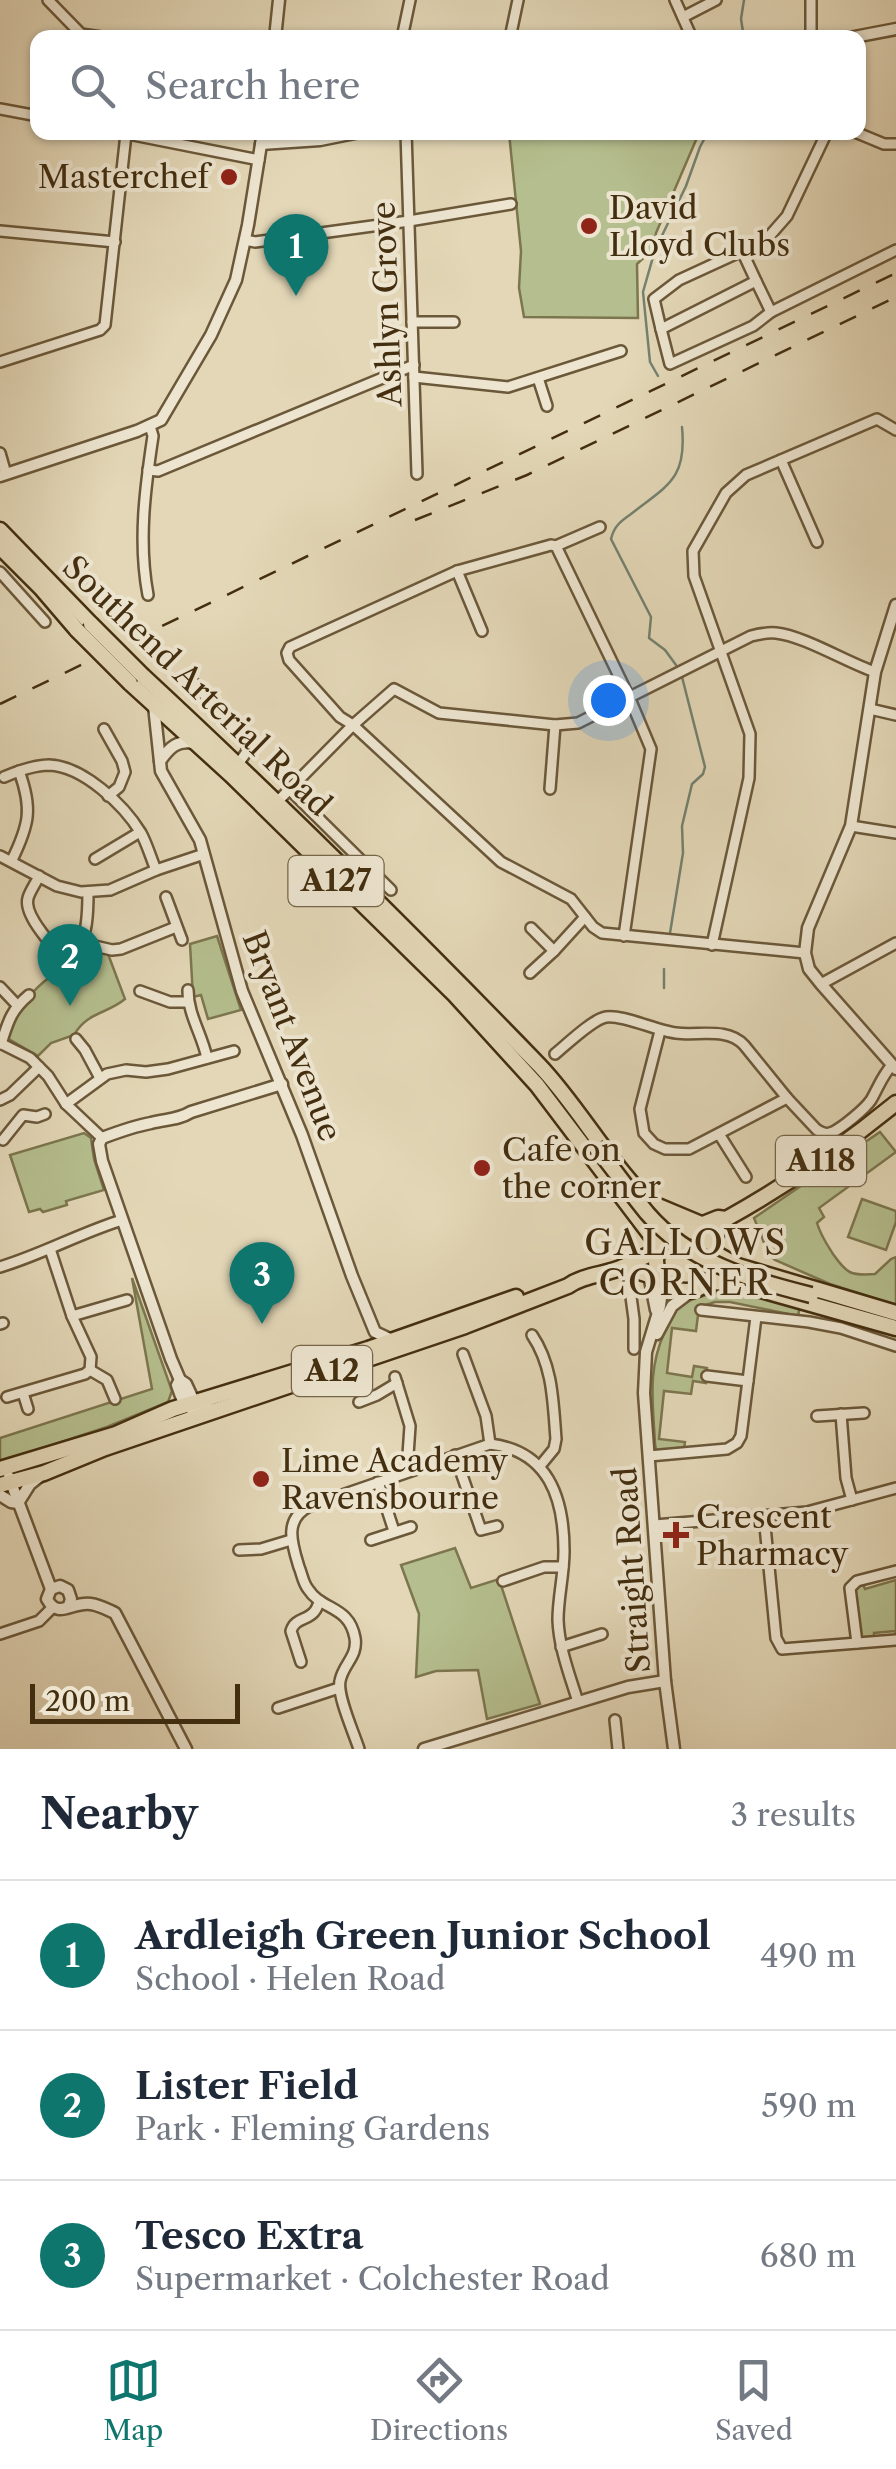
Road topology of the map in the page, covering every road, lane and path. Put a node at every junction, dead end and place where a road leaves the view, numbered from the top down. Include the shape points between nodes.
1 (48, 0) edge
2 (279, 0) edge
3 (410, 0) edge
4 (518, 0) edge
5 (675, 0) edge
6 (716, 0) edge
7 (811, 0) edge
8 (683, 17) junction
9 (896, 29) edge
10 (76, 30) edge
11 (276, 30) edge
12 (404, 30) edge
13 (512, 30) edge
14 (689, 30) edge
15 (811, 30) edge
16 (866, 35) edge
17 (0, 109) edge
18 (30, 115) edge
19 (866, 136) edge
20 (122, 140) edge
21 (172, 140) edge
22 (262, 140) edge
23 (406, 140) edge
24 (823, 140) edge
25 (896, 144) edge
26 (259, 160) junction
27 (512, 204) dead end
28 (409, 221) junction
29 (0, 231) edge
30 (245, 240) junction
31 (114, 242) junction
32 (896, 250) edge
33 (742, 251) junction
34 (756, 281) junction
35 (771, 312) junction
36 (412, 322) junction
37 (454, 322) dead end
38 (661, 329) junction
39 (621, 351) dead end
40 (0, 362) edge
41 (414, 365) junction
42 (414, 377) junction
43 (538, 378) junction
44 (547, 406) dead end
45 (150, 426) junction
46 (896, 430) edge
47 (0, 453) edge
48 (781, 460) junction
49 (148, 470) junction
50 (417, 474) dead end
51 (3, 475) edge
52 (600, 527) dead end
53 (0, 530) edge
54 (817, 542) dead end
55 (556, 546) junction
56 (1, 549) edge
57 (457, 571) junction
58 (0, 572) edge
59 (148, 595) dead end
60 (895, 609) edge
61 (45, 622) dead end
62 (84, 627) junction
63 (482, 631) dead end
64 (722, 652) junction
65 (875, 672) junction
66 (136, 679) junction
67 (195, 684) dead end
68 (630, 699) junction
69 (154, 706) junction
70 (870, 710) junction
71 (896, 715) edge
72 (353, 725) junction
73 (555, 725) junction
74 (104, 728) dead end
75 (195, 743) junction
76 (160, 760) junction
77 (238, 764) junction
78 (19, 771) junction
79 (4, 776) dead end
80 (550, 788) dead end
81 (290, 790) junction
82 (108, 796) junction
83 (277, 802) junction
84 (851, 826) junction
85 (140, 832) junction
86 (896, 833) edge
87 (204, 854) junction
88 (0, 856) edge
89 (95, 859) dead end
90 (12, 860) junction
91 (156, 870) junction
92 (39, 876) junction
93 (391, 890) dead end
94 (88, 892) junction
95 (166, 898) dead end
96 (184, 906) dead end
97 (170, 910) junction
98 (585, 917) junction
99 (176, 927) junction
100 (531, 928) dead end
101 (624, 936) junction
102 (182, 940) dead end
103 (82, 943) junction
104 (896, 943) edge
105 (712, 945) junction
106 (55, 948) junction
107 (554, 951) junction
108 (77, 954) dead end
109 (805, 954) junction
110 (44, 956) dead end
111 (64, 960) dead end
112 (530, 973) dead end
113 (821, 984) junction
114 (0, 987) edge
115 (188, 990) dead end
116 (140, 991) dead end
117 (30, 995) dead end
118 (188, 1002) junction
119 (16, 1005) junction
120 (660, 1031) junction
121 (76, 1039) dead end
122 (0, 1043) edge
123 (234, 1051) dead end
124 (555, 1054) dead end
125 (207, 1058) junction
126 (894, 1067) edge
127 (39, 1068) junction
128 (542, 1069) junction
129 (100, 1078) junction
130 (282, 1084) junction
131 (537, 1084) junction
132 (5, 1098) edge
133 (787, 1098) junction
134 (896, 1103) edge
135 (66, 1104) junction
136 (45, 1114) dead end
137 (23, 1115) junction
138 (719, 1134) junction
139 (102, 1138) junction
140 (4, 1140) dead end
141 (595, 1146) junction
142 (746, 1177) dead end
143 (726, 1219) junction
144 (122, 1220) junction
145 (691, 1228) junction
146 (646, 1230) junction
147 (50, 1249) junction
148 (658, 1249) junction
149 (714, 1250) junction
150 (628, 1264) junction
151 (0, 1265) edge
152 (658, 1279) junction
153 (572, 1282) junction
154 (629, 1282) dead end
155 (700, 1286) junction
156 (810, 1295) junction
157 (127, 1300) dead end
158 (874, 1306) junction
159 (700, 1310) dead end
160 (72, 1316) junction
161 (756, 1316) junction
162 (634, 1320) junction
163 (655, 1321) junction
164 (892, 1322) edge
165 (375, 1332) junction
166 (532, 1335) dead end
167 (392, 1340) junction
168 (896, 1346) edge
169 (368, 1348) junction
170 (634, 1349) dead end
171 (463, 1354) dead end
172 (90, 1370) junction
173 (706, 1376) dead end
174 (748, 1381) junction
175 (644, 1387) junction
176 (22, 1392) junction
177 (7, 1397) dead end
178 (114, 1399) dead end
179 (359, 1402) dead end
180 (28, 1410) dead end
181 (186, 1411) junction
182 (864, 1413) dead end
183 (841, 1414) junction
184 (816, 1416) dead end
185 (490, 1444) junction
186 (454, 1455) junction
187 (650, 1456) junction
188 (540, 1466) junction
189 (412, 1470) junction
190 (44, 1474) junction
191 (4, 1476) edge
192 (378, 1482) junction
193 (896, 1488) edge
194 (0, 1495) edge
195 (852, 1500) junction
196 (18, 1503) junction
197 (764, 1516) junction
198 (655, 1525) junction
199 (497, 1526) dead end
200 (411, 1527) dead end
201 (394, 1531) junction
202 (291, 1540) junction
203 (372, 1540) dead end
204 (239, 1550) dead end
205 (563, 1567) junction
206 (896, 1570) edge
207 (503, 1581) dead end
208 (51, 1589) junction
209 (320, 1601) junction
210 (69, 1605) junction
211 (52, 1608) junction
212 (0, 1634) edge
213 (602, 1634) dead end
214 (896, 1640) edge
215 (856, 1643) junction
216 (562, 1647) junction
217 (301, 1662) dead end
218 (664, 1681) junction
219 (340, 1688) junction
220 (578, 1702) junction
221 (278, 1708) dead end
222 (615, 1720) dead end
223 (186, 1749) edge
224 (359, 1749) edge
225 (424, 1749) edge
226 (618, 1749) edge
227 (674, 1749) edge

1 - 10 street
2 - 11 street
3 - 12 street
4 - 13 street
5 - 8 street
6 - 8 street
7 - 15 street
8 - 14 street
9 - 16 street
17 - 18 street
19 - 25 street
20 - 31 street
21 - 26 street
22 - 26 street
23 - 28 street, Ashlyn Grove
24 - 33 street via 788,216 766,240
26 - 30 street
27 - 28 street
28 - 30 street
28 - 36 street, Ashlyn Grove
29 - 31 street
30 - 45 street via 212,334 166,413
31 - 40 street via 106,326
32 - 35 street
33 - 34 street
33 - 38 street via 654,298
34 - 35 street
34 - 38 street
35 - 38 street via 670,364
36 - 37 street
36 - 41 street, Ashlyn Grove
39 - 43 street
41 - 42 street, Ashlyn Grove
41 - 49 street
42 - 43 street via 508,386
42 - 50 street, Ashlyn Grove
43 - 44 street
45 - 49 street
45 - 51 street
46 - 48 street via 877,419
47 - 51 street
48 - 54 street
48 - 64 street via 726,492 693,551 694,576
49 - 59 street
52 - 55 street
53 - 62 main road, Southend Arterial Road / A127
55 - 57 street
55 - 68 street
56 - 62 main road, Southend Arterial Road / A127
57 - 63 street
57 - 72 street via 290,647 289,660
58 - 61 street, Southend Arterial Road
60 - 65 street
62 - 66 main road, Southend Arterial Road / A127, bridge
64 - 65 street via 771,632
64 - 68 street
64 - 105 street via 750,734 750,778
65 - 70 street
66 - 69 main road, Southend Arterial Road / A127
66 - 77 main road, Southend Arterial Road / A127
67 - 77 street via 246,744
68 - 73 street via 578,723
68 - 101 street via 651,749
69 - 75 main road, Southend Arterial Road / A127
69 - 76 street, Bryant Avenue
70 - 71 street
70 - 84 street
72 - 73 street via 394,689 439,713
72 - 81 street
72 - 98 street via 501,862 562,893
73 - 80 street
74 - 82 street via 130,775
75 - 76 street via 178,743
75 - 131 main road, Southend Arterial Road / A127 via 455,995
76 - 87 street, Bryant Avenue
77 - 83 main road, Southend Arterial Road / A127
78 - 79 street
78 - 82 street via 67,768
78 - 90 street via 29,814
81 - 83 street
81 - 93 street
82 - 85 street
83 - 128 main road, Southend Arterial Road / A127
84 - 86 street
84 - 109 street via 808,928
85 - 89 street
85 - 91 street
87 - 91 street
87 - 130 street, Bryant Avenue via 242,991
88 - 90 street
90 - 92 street
91 - 94 street
92 - 94 street
92 - 106 street via 26,905
94 - 103 street
95 - 97 street
96 - 97 street
97 - 99 street
98 - 101 street via 602,933
98 - 107 street
99 - 102 street
99 - 103 street via 122,949
100 - 107 street
101 - 105 street
103 - 108 street
104 - 113 street
105 - 109 street
106 - 110 street
106 - 111 street
107 - 112 street
109 - 113 street
113 - 126 street
114 - 119 street
115 - 118 street
116 - 118 street
117 - 119 street
118 - 125 street
119 - 122 street
120 - 124 street via 602,1017
120 - 133 street via 737,1038
120 - 138 street via 640,1109 644,1134 665,1150 677,1150
121 - 129 street
122 - 127 street
123 - 125 street
125 - 129 street
126 - 133 street via 883,1074 870,1102 832,1133 818,1130
127 - 132 street
127 - 135 street
128 - 141 main road, A127
128 - 145 main road, Southend Arterial Road / A127 via 641,1194
129 - 135 street
130 - 139 street
130 - 165 street, Bryant Avenue
131 - 141 main road, A127
131 - 146 main road, Southend Arterial Road / A127
132 - 137 street
133 - 138 street
134 - 143 main road, A118 via 796,1179
135 - 139 street
136 - 137 street
137 - 140 street
138 - 142 street
139 - 144 street via 100,1153
141 - 156 main road, A127, bridge via 649,1215 685,1248 725,1270
143 - 145 main road, A118
143 - 149 main road
144 - 147 street
144 - 181 street via 158,1326 192,1398
145 - 148 main road via 671,1234
145 - 149 main road
146 - 148 main road, Southend Arterial Road / A127
146 - 150 main road
147 - 151 street
147 - 160 street
148 - 150 main road, A12
148 - 152 main road
149 - 155 main road via 716,1266
149 - 158 main road via 738,1266
150 - 152 main road
150 - 153 main road, A12
152 - 155 main road via 677,1290
152 - 163 street, Straight Road
153 - 167 main road, A12
153 - 181 main road, A12 via 213,1412
154 - 162 street
155 - 164 main road via 736,1283
155 - 175 street, Straight Road via 664,1317
156 - 158 main road, A127
156 - 164 main road, A127
157 - 160 street
158 - 164 main road
159 - 161 street
160 - 172 street
161 - 168 street via 841,1328
161 - 174 street
162 - 163 street
162 - 170 street
163 - 175 street, Straight Road
165 - 167 street
165 - 169 street
166 - 188 street via 551,1380 556,1439
167 - 169 main road, A12
169 - 181 main road, A12
171 - 185 street
172 - 176 street
172 - 178 street via 106,1380
173 - 174 street
174 - 187 street via 737,1443
175 - 187 street, Straight Road
176 - 177 street
176 - 180 street
179 - 189 street via 396,1380 410,1426
181 - 190 main road, A12
181 - 191 main road, A12
182 - 183 street
183 - 184 street
183 - 195 street
185 - 186 street
185 - 188 street
186 - 189 street
186 - 199 street via 481,1530
187 - 198 street, Straight Road
188 - 205 street via 558,1498
189 - 192 street
190 - 191 main road, A12
190 - 196 street
191 - 196 street
192 - 201 street
192 - 202 street via 304,1508 292,1524
193 - 195 street
194 - 196 street
195 - 197 street
196 - 208 street
197 - 198 street
197 - 215 street via 778,1644 789,1650
198 - 218 street, Straight Road
200 - 201 street
201 - 203 street
202 - 204 street
202 - 209 street via 305,1585
205 - 207 street via 544,1566
205 - 216 street
206 - 215 street via 850,1588
208 - 210 street via 68,1590
208 - 211 street
209 - 217 street via 292,1626
209 - 219 street via 345,1616 355,1637
210 - 211 street
210 - 223 street via 115,1613
211 - 212 street via 39,1621
213 - 216 street
214 - 215 street
216 - 220 street
218 - 220 street
218 - 227 street, Straight Road
219 - 221 street
219 - 224 street
220 - 225 street
222 - 226 street

